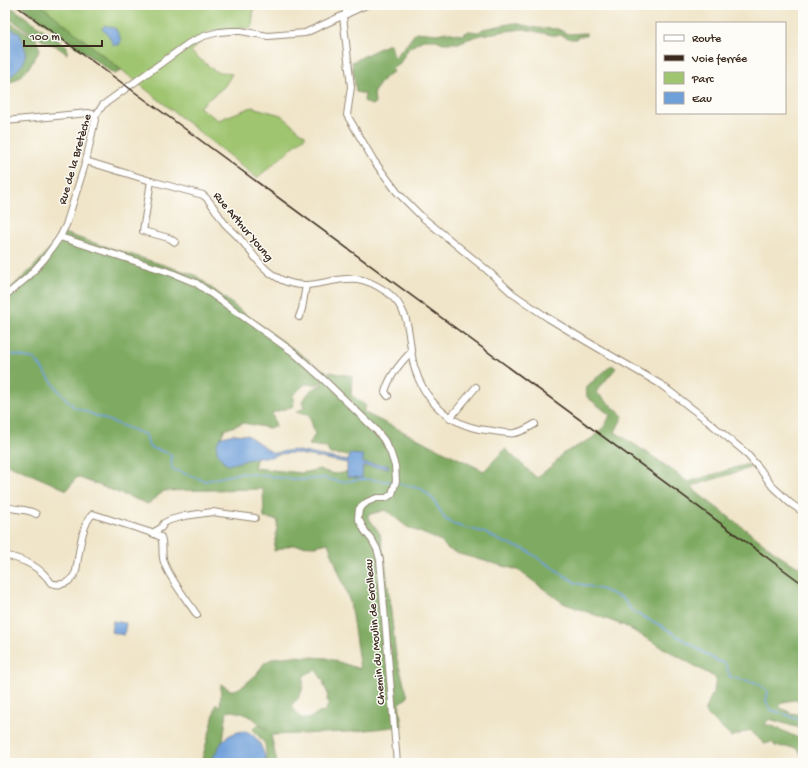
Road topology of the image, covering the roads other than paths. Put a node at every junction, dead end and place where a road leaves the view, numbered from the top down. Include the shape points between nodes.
1 (344, 5) edge
2 (366, 5) edge
3 (345, 15) junction
4 (96, 115) junction
5 (5, 121) edge
6 (86, 161) junction
7 (151, 181) junction
8 (60, 237) junction
9 (175, 242) dead end
10 (306, 286) junction
11 (5, 296) edge
12 (299, 317) dead end
13 (412, 351) junction
14 (476, 387) dead end
15 (388, 396) dead end
16 (450, 418) junction
17 (535, 424) dead end
18 (5, 506) edge
19 (803, 512) edge
20 (36, 514) dead end
21 (255, 518) dead end
22 (152, 533) junction
23 (5, 556) edge
24 (197, 615) dead end
25 (397, 763) edge

1 - 3 street
2 - 3 street, Rue de la Bretèche
3 - 4 street, Rue de la Bretèche via 305,33 268,36 230,31 204,36 189,43 107,101
3 - 19 street via 351,87 347,115 374,162 397,192 422,217 513,294 573,334 660,384 699,414 745,452 772,486
4 - 5 street via 88,113
4 - 6 street, Rue de la Bretèche
6 - 7 street, Rue Arthur Young
6 - 8 street, Rue de la Bretèche
7 - 9 street via 143,231
7 - 10 street, Rue Arthur Young via 203,195 210,200 224,223 271,275 283,281
8 - 11 street, Rue de la Bretèche via 28,277
8 - 25 street, Chemin du Moulin de Grolleau via 196,283 287,348 324,380 384,440 395,466 396,484 392,494 367,502 359,509 358,518 377,549 380,560
10 - 12 street
10 - 13 street, Rue Arthur Young via 344,279 356,279 378,286 395,299 404,312
13 - 15 street via 389,381 385,392
13 - 16 street, Rue Arthur Young via 414,366 422,386 443,414
14 - 16 street
16 - 17 street, Rue Arthur Young via 477,429 511,434
18 - 20 street
21 - 22 street via 212,512 170,520
22 - 23 street via 93,514 85,526 74,576 69,582 62,584 51,583 42,571 25,561
22 - 24 street via 161,537 168,571

